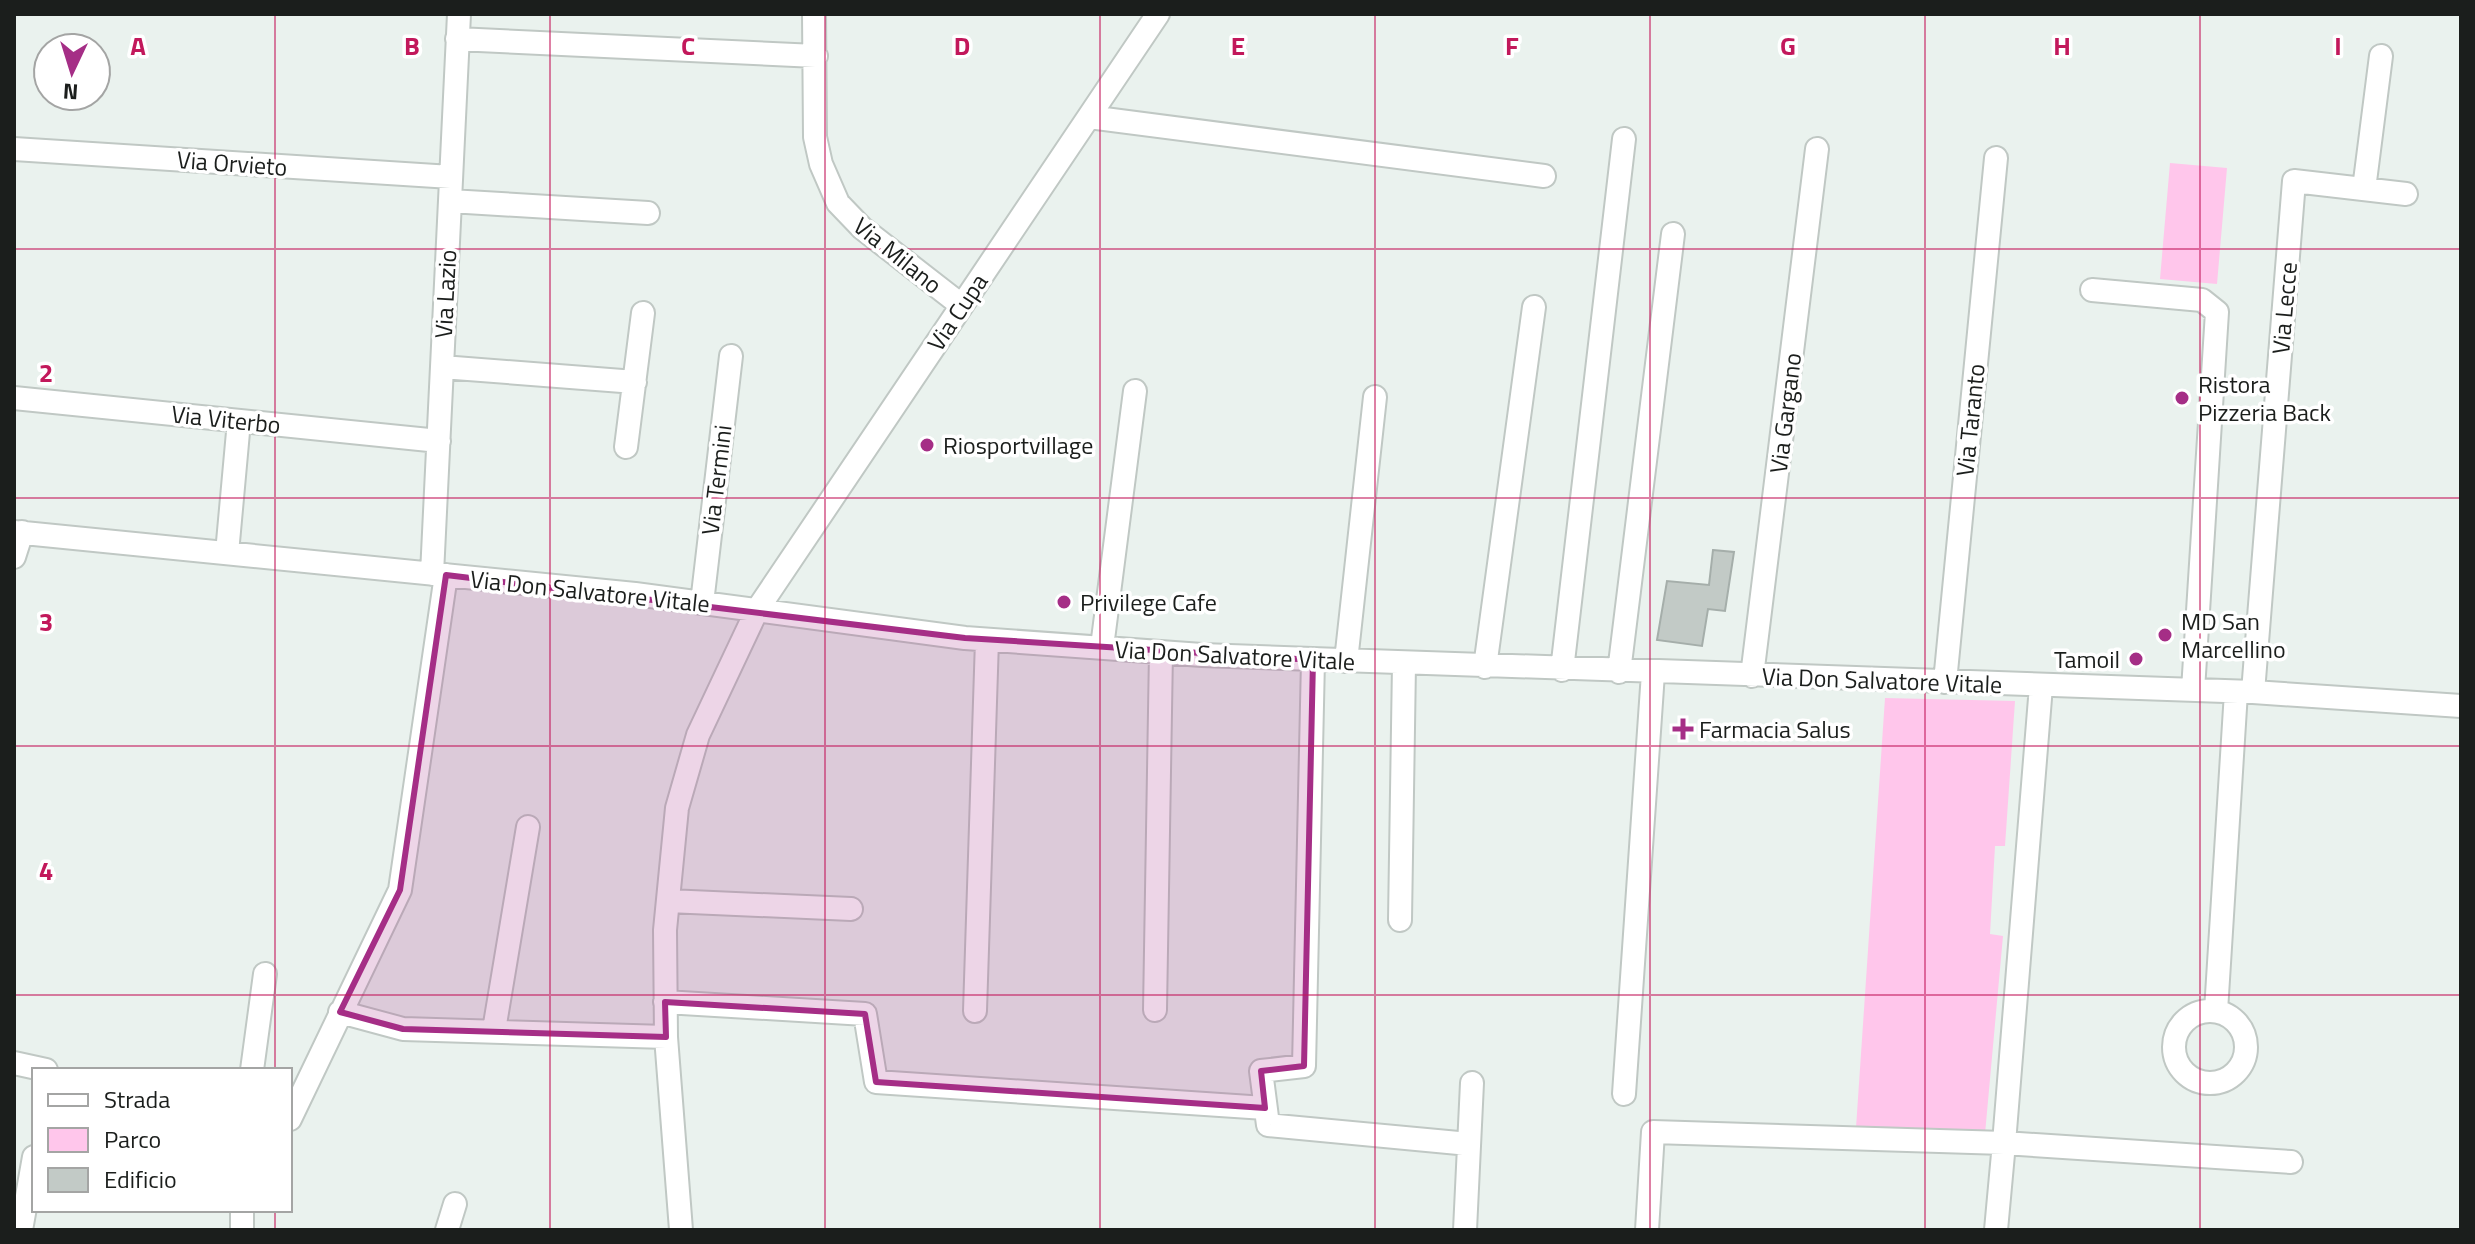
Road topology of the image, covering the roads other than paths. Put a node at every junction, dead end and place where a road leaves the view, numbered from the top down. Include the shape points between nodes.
1 (459, 14) edge
2 (814, 14) edge
3 (1158, 14) edge
4 (457, 39) junction
5 (816, 56) junction
6 (2381, 56) dead end
7 (1089, 117) junction
8 (1624, 139) dead end
9 (14, 149) edge
10 (1817, 149) dead end
11 (1996, 158) dead end
12 (1544, 176) dead end
13 (451, 177) junction
14 (2364, 189) junction
15 (2406, 194) dead end
16 (450, 201) junction
17 (648, 213) dead end
18 (1673, 234) dead end
19 (2092, 290) dead end
20 (961, 305) junction
21 (1534, 307) dead end
22 (643, 313) dead end
23 (731, 356) dead end
24 (442, 367) junction
25 (635, 382) junction
26 (1135, 391) dead end
27 (1375, 397) dead end
28 (14, 398) edge
29 (239, 421) junction
30 (439, 441) junction
31 (626, 447) dead end
32 (18, 532) edge
33 (227, 553) junction
34 (14, 557) edge
35 (439, 574) junction
36 (702, 603) junction
37 (757, 610) junction
38 (987, 640) junction
39 (1102, 647) junction
40 (1161, 652) junction
41 (1313, 660) junction
42 (1346, 661) junction
43 (1404, 664) junction
44 (1485, 667) junction
45 (1562, 670) junction
46 (1619, 672) junction
47 (1653, 673) junction
48 (1752, 676) junction
49 (1945, 682) junction
50 (2041, 686) junction
51 (2193, 690) junction
52 (2245, 692) junction
53 (2461, 706) edge
54 (528, 827) dead end
55 (668, 901) junction
56 (851, 909) dead end
57 (1400, 920) dead end
58 (265, 974) dead end
59 (665, 1002) junction
60 (1155, 1010) dead end
61 (975, 1011) dead end
62 (2216, 1011) dead end
63 (340, 1012) junction
64 (494, 1030) junction
65 (666, 1037) junction
66 (14, 1063) edge
67 (37, 1068) edge
68 (252, 1068) edge
69 (1472, 1083) dead end
70 (1624, 1094) dead end
71 (1265, 1108) junction
72 (292, 1115) edge
73 (2004, 1143) junction
74 (1469, 1144) junction
75 (2291, 1162) dead end
76 (32, 1168) edge
77 (455, 1204) dead end
78 (21, 1230) edge
79 (447, 1230) edge
80 (681, 1230) edge
81 (1465, 1230) edge
82 (1647, 1230) edge
83 (1996, 1230) edge

1 - 4 street, Via Lazio
2 - 5 street, Via Milano
3 - 7 street, Via Cupa
4 - 5 street
4 - 13 street, Via Lazio
5 - 20 street, Via Milano via 815,137 838,203
6 - 14 street
7 - 12 street
7 - 20 street, Via Cupa
8 - 45 street
9 - 13 street, Via Orvieto
10 - 48 street, Via Gargano
11 - 49 street, Via Taranto
13 - 16 street, Via Lazio
14 - 15 street, Via Lecce
14 - 52 street, Via Lecce via 2294,181
16 - 17 street
16 - 24 street, Via Lazio
18 - 46 street
19 - 51 street via 2202,300 2217,312
20 - 37 street, Via Cupa
21 - 44 street
22 - 25 street
23 - 36 street, Via Termini
24 - 25 street
24 - 30 street, Via Lazio
25 - 31 street
26 - 39 street
27 - 42 street
28 - 29 street, Via Viterbo
29 - 30 street, Via Viterbo
29 - 33 street
30 - 35 street, Via Lazio
32 - 33 street, Via Don Salvatore Vitale
32 - 34 street
33 - 35 street, Via Don Salvatore Vitale
35 - 36 street, Via Don Salvatore Vitale
35 - 63 street, Via Lazio via 400,890
36 - 37 street, Via Don Salvatore Vitale
37 - 38 street, Via Don Salvatore Vitale
37 - 55 street, Via Cupa via 698,735 677,808
38 - 39 street, Via Don Salvatore Vitale
38 - 61 street
39 - 40 street, Via Don Salvatore Vitale
40 - 41 street, Via Don Salvatore Vitale
40 - 60 street
41 - 42 street, Via Don Salvatore Vitale
41 - 71 street via 1304,1066 1261,1071
42 - 43 street, Via Don Salvatore Vitale
43 - 44 street, Via Don Salvatore Vitale
43 - 57 street
44 - 45 street, Via Don Salvatore Vitale
45 - 46 street, Via Don Salvatore Vitale
46 - 47 street, Via Don Salvatore Vitale
47 - 48 street, Via Don Salvatore Vitale
47 - 70 street
48 - 49 street, Via Don Salvatore Vitale
49 - 50 street, Via Don Salvatore Vitale
50 - 51 street, Via Don Salvatore Vitale
50 - 73 street
51 - 52 street, Via Don Salvatore Vitale
52 - 53 street, Via Don Salvatore Vitale
52 - 62 street
54 - 64 street
55 - 56 street
55 - 59 street, Via Cupa
58 - 68 street
59 - 65 street, Via Cupa
59 - 71 street via 865,1014 876,1082
63 - 64 street via 403,1029
63 - 72 street, Via Lazio
64 - 65 street
65 - 80 street, Via Cupa
66 - 67 street
69 - 74 street
71 - 74 street via 1268,1125
73 - 75 street
73 - 82 street via 1653,1132
73 - 83 street
74 - 81 street
76 - 78 street
77 - 79 street

